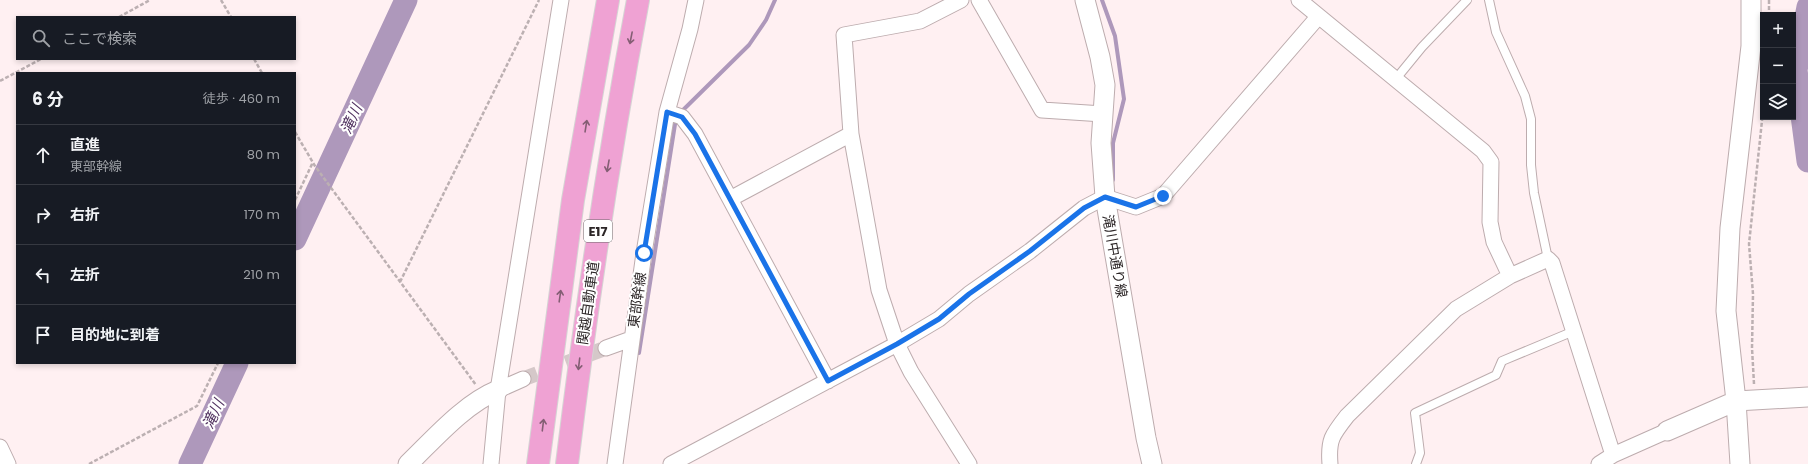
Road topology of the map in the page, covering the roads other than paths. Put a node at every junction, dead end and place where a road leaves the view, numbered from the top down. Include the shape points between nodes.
1 (561, 0) edge
2 (608, 0) edge
3 (638, 0) edge
4 (696, 0) edge
5 (961, 0) edge
6 (979, 0) edge
7 (1085, 0) edge
8 (1299, 0) edge
9 (1467, 0) edge
10 (1489, 0) edge
11 (1751, 0) edge
12 (1318, 17) junction
13 (1395, 80) junction
14 (674, 114) junction
15 (1103, 114) junction
16 (851, 134) junction
17 (1105, 197) junction
18 (730, 199) junction
19 (1548, 259) junction
20 (1510, 276) junction
21 (1574, 331) junction
22 (632, 339) junction
23 (897, 344) junction
24 (606, 348) tunnel mouth
25 (523, 379) tunnel mouth
26 (828, 381) junction
27 (491, 393) junction
28 (1808, 397) edge
29 (1736, 401) junction
30 (1667, 431) joint
31 (0, 447) edge
32 (1613, 455) junction
33 (8, 464) edge
34 (408, 464) edge
35 (491, 464) edge
36 (538, 464) edge
37 (567, 464) edge
38 (615, 464) edge
39 (671, 464) edge
40 (969, 464) edge
41 (1152, 464) edge
42 (1330, 464) edge
43 (1416, 464) edge
44 (1599, 464) edge
45 (1740, 464) edge

1 - 27 street
36 -> 2 highway, 関越自動車道 / E17 via 573,200
3 -> 37 highway, 関越自動車道 / E17 via 603,199 580,352
4 - 14 street, 東部幹線
5 - 16 street via 920,21 844,35
6 - 15 street via 1042,110
7 - 15 street, 滝川中通り線 via 1105,85
8 - 12 street
9 - 13 lane via 1422,47
10 - 19 lane via 1496,32 1525,96 1531,119 1534,193
11 - 29 street via 1751,46 1730,228 1726,311
12 - 13 street
12 - 17 street via 1163,196 1136,207
13 - 20 street via 1483,151 1491,162 1490,222 1494,242
14 - 18 street via 695,134
14 - 22 street, 東部幹線
15 - 17 street, 滝川中通り線 via 1101,143
16 - 18 street
16 - 23 street via 879,290
17 - 23 street via 1084,208 939,319
17 - 41 street, 滝川中通り線 via 1144,431
18 - 26 street
19 - 20 street
19 - 21 street via 1552,263
20 - 42 street via 1456,309 1352,411 1335,431 1329,447
21 - 32 street
21 - 43 lane via 1502,361 1496,375 1415,413 1420,453
22 - 24 street, 東部幹線
22 - 38 street
23 - 26 street
23 - 40 street via 925,397
25 - 27 street
26 - 39 street
27 - 34 street
27 - 35 street
28 - 29 street
29 - 30 street
29 - 45 street
30 - 32 street
31 - 33 street
32 - 44 street

